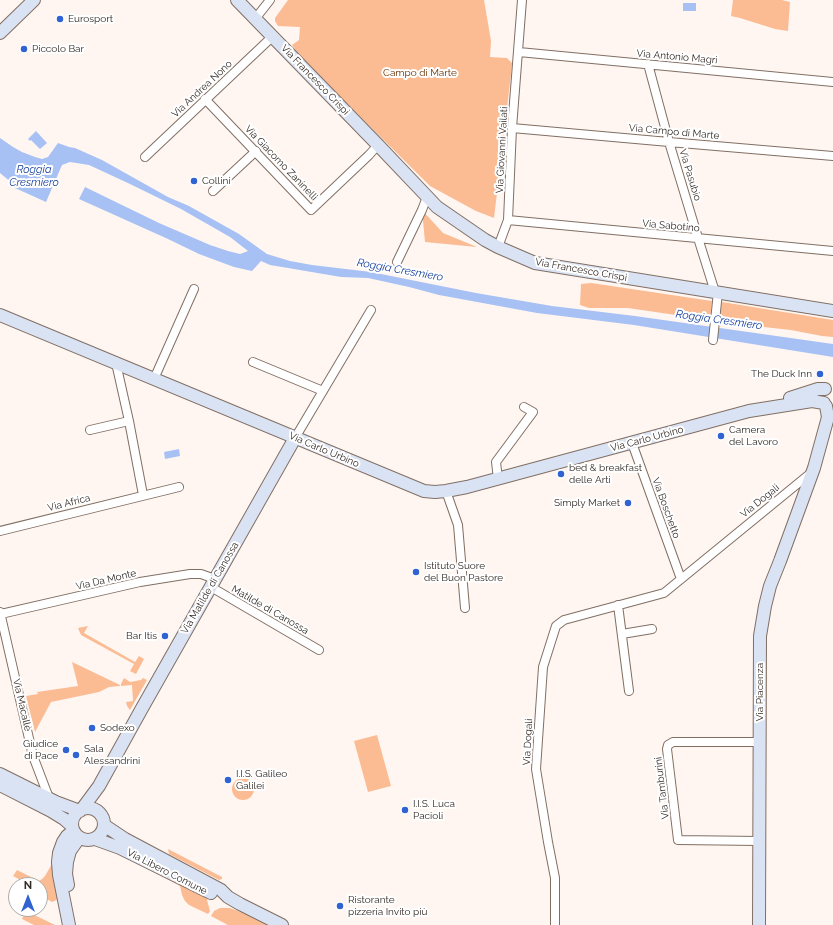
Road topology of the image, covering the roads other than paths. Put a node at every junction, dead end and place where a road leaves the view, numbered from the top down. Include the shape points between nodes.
1 (237, 0) edge
2 (270, 0) edge
3 (522, 0) edge
4 (27, 2) edge
5 (255, 20) junction
6 (0, 34) edge
7 (272, 37) junction
8 (519, 52) junction
9 (648, 64) junction
10 (833, 82) edge
11 (205, 99) junction
12 (512, 128) junction
13 (669, 142) junction
14 (378, 145) junction
15 (256, 151) junction
16 (833, 156) edge
17 (145, 157) dead end
18 (213, 191) dead end
19 (427, 197) junction
20 (508, 220) junction
21 (698, 238) junction
22 (498, 247) junction
23 (833, 251) edge
24 (397, 262) dead end
25 (194, 289) dead end
26 (717, 292) junction
27 (370, 310) dead end
28 (833, 311) edge
29 (0, 315) edge
30 (713, 340) dead end
31 (253, 362) dead end
32 (116, 363) junction
33 (154, 379) junction
34 (831, 387) edge
35 (323, 391) junction
36 (828, 406) edge
37 (524, 407) dead end
38 (749, 411) junction
39 (129, 421) junction
40 (833, 428) edge
41 (90, 430) dead end
42 (295, 438) junction
43 (632, 443) junction
44 (814, 470) junction
45 (498, 479) junction
46 (179, 487) dead end
47 (446, 491) junction
48 (143, 495) junction
49 (0, 531) edge
50 (681, 579) junction
51 (213, 583) junction
52 (618, 605) junction
53 (465, 608) dead end
54 (0, 613) edge
55 (652, 629) dead end
56 (622, 634) junction
57 (319, 650) dead end
58 (629, 691) dead end
59 (759, 742) junction
60 (0, 774) edge
61 (0, 785) edge
62 (99, 786) junction
63 (49, 798) junction
64 (81, 810) junction
65 (96, 811) junction
66 (104, 825) junction
67 (75, 832) junction
68 (95, 839) junction
69 (759, 841) junction
70 (240, 904) junction
71 (69, 925) edge
72 (78, 925) edge
73 (282, 925) edge
74 (555, 925) edge
75 (759, 925) edge

1 - 5 street, Via Francesco Crispi
2 - 5 street
3 - 8 street, Via Giovanni Vailati
4 - 6 street
5 - 7 street, Via Francesco Crispi
7 - 11 street, Via Andrea Nono
7 - 14 street, Via Francesco Crispi
8 - 9 street, Via Antonio Magri
8 - 12 street, Via Giovanni Vailati
9 - 10 street, Via Antonio Magri
9 - 13 street, Via Pasubio
11 - 15 street, Via Giacomo Zaninelli
11 - 17 street, Via Andrea Nono
12 - 13 street, Via Campo di Marte
12 - 20 street, Via Giovanni Vailati
13 - 16 street, Via Campo di Marte
13 - 21 street, Via Pasubio
14 - 15 street, Via Giacomo Zaninelli via 311,210
14 - 19 street, Via Francesco Crispi
15 - 18 street
19 - 22 street, Via Francesco Crispi via 437,207
19 - 24 street
20 - 21 street, Via Sabotino
20 - 22 street, Via Giovanni Vailati
21 - 23 street, Via Sabotino
21 - 26 street, Via Pasubio
22 - 26 street, Via Francesco Crispi via 535,263
25 - 33 street
26 - 28 street, Via Francesco Crispi
26 - 30 street
27 - 35 street, Via Matilde di Canossa
29 - 32 street, Via Carlo Urbino
31 - 35 street
32 - 33 street, Via Carlo Urbino
32 - 39 street
33 - 42 street, Via Carlo Urbino
34 - 36 street, Via Piacenza via 822,395
34 - 38 street, Via Carlo Urbino
35 - 42 street, Via Matilde di Canossa
36 - 38 street, Via Carlo Urbino via 812,401
36 - 44 street, Via Piacenza via 827,421
37 - 45 street via 532,412 496,462
38 - 43 street, Via Carlo Urbino
39 - 41 street
39 - 48 street
40 - 44 street, Via Piacenza
42 - 47 street, Via Carlo Urbino via 424,491
42 - 51 street, Via Matilde di Canossa
43 - 45 street, Via Carlo Urbino
43 - 50 street, Via Boschetto
44 - 50 street, Via Dogali
44 - 59 street, Via Piacenza via 770,586 765,606 760,636
45 - 47 street, Via Carlo Urbino
46 - 48 street, Via Africa
47 - 53 street via 458,525
48 - 49 street, Via Africa
50 - 52 street, Via Dogali via 664,593
51 - 54 street, Via Da Monte via 201,574 190,574 140,582
51 - 57 street, Matilde di Canossa
51 - 62 street, Via Matilde di Canossa
52 - 56 street
52 - 74 street, Via Dogali via 564,620 556,626 543,667 536,769 555,878
54 - 63 street, Via Macallè via 33,756
55 - 56 street
56 - 58 street
59 - 69 street, Via Piacenza
59 - 69 street, Via Tamburini via 673,742 667,749 678,840
60 - 63 street
61 - 67 street via 64,819
62 - 64 street, Via Matilde di Canossa
62 - 65 street, Via Matilde di Canossa
63 - 64 street
64 - 65 street via 87,808
64 - 67 street via 74,816
65 - 66 street, Via Libero Comune via 102,817
66 - 68 street
66 - 70 street, Via Libero Comune via 125,839 221,890
67 - 68 street, Via Libero Comune via 87,840
67 - 71 street via 67,836 63,842 58,862
67 - 72 street via 66,874
68 - 70 street, Via Libero Comune via 120,848 218,897
69 - 75 street, Via Piacenza
70 - 73 street, Via Libero Comune

